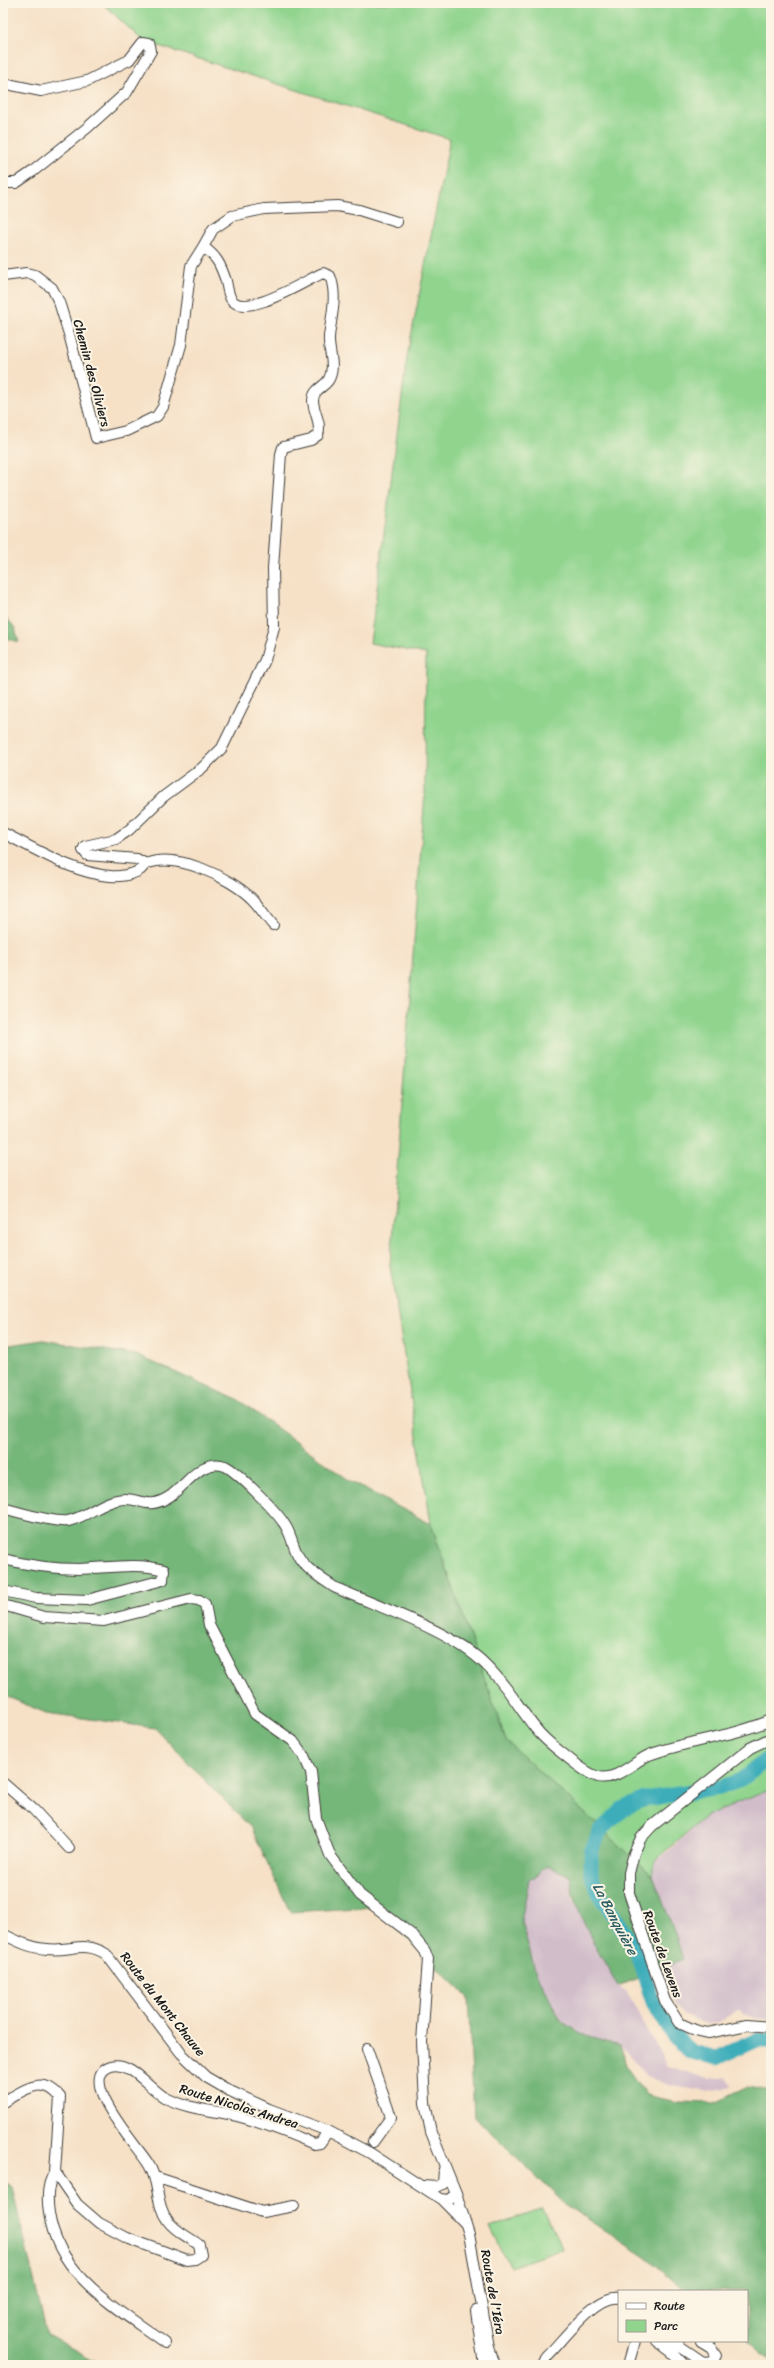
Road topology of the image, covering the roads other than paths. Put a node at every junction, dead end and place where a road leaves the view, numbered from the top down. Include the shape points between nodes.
1 (12, 85) dead end
2 (3, 183) edge
3 (398, 222) dead end
4 (203, 247) junction
5 (3, 276) edge
6 (3, 833) edge
7 (146, 864) junction
8 (273, 925) dead end
9 (3, 1508) edge
10 (3, 1559) edge
11 (3, 1591) edge
12 (3, 1605) edge
13 (771, 1720) edge
14 (771, 1738) edge
15 (3, 1783) edge
16 (69, 1848) dead end
17 (3, 1934) edge
18 (771, 2027) edge
19 (367, 2049) dead end
20 (3, 2102) edge
21 (328, 2132) junction
22 (373, 2142) dead end
23 (443, 2163) junction
24 (55, 2172) junction
25 (155, 2177) junction
26 (423, 2186) junction
27 (440, 2187) junction
28 (456, 2194) junction
29 (441, 2199) junction
30 (294, 2206) dead end
31 (466, 2224) junction
32 (618, 2298) edge
33 (481, 2300) junction
34 (634, 2342) edge
35 (658, 2342) edge
36 (673, 2342) edge
37 (702, 2342) edge
38 (165, 2343) dead end
39 (484, 2365) edge
40 (495, 2365) edge
41 (543, 2365) edge
42 (628, 2365) edge
43 (684, 2365) edge

1 - 2 street via 25,90 41,91 88,81 129,60 143,42 149,43 151,51 126,92 87,128 32,172 16,183
3 - 4 street via 337,206 264,209 232,216 213,229
4 - 5 street, Chemin des Oliviers via 191,266 181,345 163,406 157,416 126,431 96,438 69,334 52,288 35,275 27,273
4 - 7 street via 212,252 220,263 231,299 246,307 274,297 323,273 330,276 333,283 334,312 329,338 333,369 329,380 316,390 313,400 320,427 318,435 311,440 283,447 272,568 274,627 265,660 222,748 202,768 163,797 129,830 116,839 85,846 83,850 86,854 137,859
6 - 7 street via 78,869 94,874 129,874 139,871
7 - 8 street via 168,861 192,864 224,878 252,899
9 - 13 street via 67,1521 107,1502 125,1498 147,1505 167,1498 207,1465 226,1466 246,1482 286,1525 295,1552 302,1563 316,1575 334,1587 455,1640 486,1664 514,1697 536,1730 586,1772 598,1777 620,1773 639,1760 683,1744 734,1733
10 - 11 street via 20,1564 77,1569 151,1566 164,1570 163,1580 87,1600 36,1598
12 - 23 street, Route de l'Iéra via 44,1617 104,1621 191,1599 205,1604 209,1625 255,1714 292,1741 304,1756 311,1772 316,1818 330,1855 360,1895 412,1935 425,1951 428,1959 422,2076 431,2132
14 - 18 street, Route de Levens via 750,1748 718,1772 641,1838 629,1872 629,1893 665,2001 679,2023 708,2033 747,2025
15 - 16 street via 34,1810
17 - 21 street, Route du Mont Chauve via 22,1944 47,1950 95,1947 106,1954 181,2052 206,2077 269,2109
19 - 22 street via 390,2117
20 - 24 street via 32,2086 44,2085 54,2089 60,2097
21 - 25 street, Route Nicolas Andrea via 320,2143 314,2144 238,2116 181,2104 164,2097 128,2069 110,2066 100,2079 100,2089 122,2129 149,2164
21 - 26 street, Route du Mont Chauve
23 - 27 street via 444,2178
23 - 28 street, Route de l'Iéra
24 - 25 street, Route Nicolas Andrea via 77,2204 99,2223 127,2238 187,2260 195,2259 201,2255 199,2245 178,2232 168,2221 160,2207
24 - 38 street via 51,2178 48,2204 51,2227 61,2252 71,2267 111,2305
25 - 30 street via 262,2212
26 - 27 street
26 - 29 street, Route du Mont Chauve
27 - 28 street
27 - 29 street
28 - 29 street via 450,2200
28 - 31 street, Route de l'Iéra
29 - 31 street, Route de l'Iéra
31 - 33 street, Route de l'Iéra via 472,2243
32 - 41 street via 607,2300 594,2307 547,2356
33 - 39 street via 475,2307
33 - 40 street, Route de l'Iéra
34 - 42 street
35 - 43 street
36 - 37 street via 703,2362 713,2361 716,2355 714,2351

